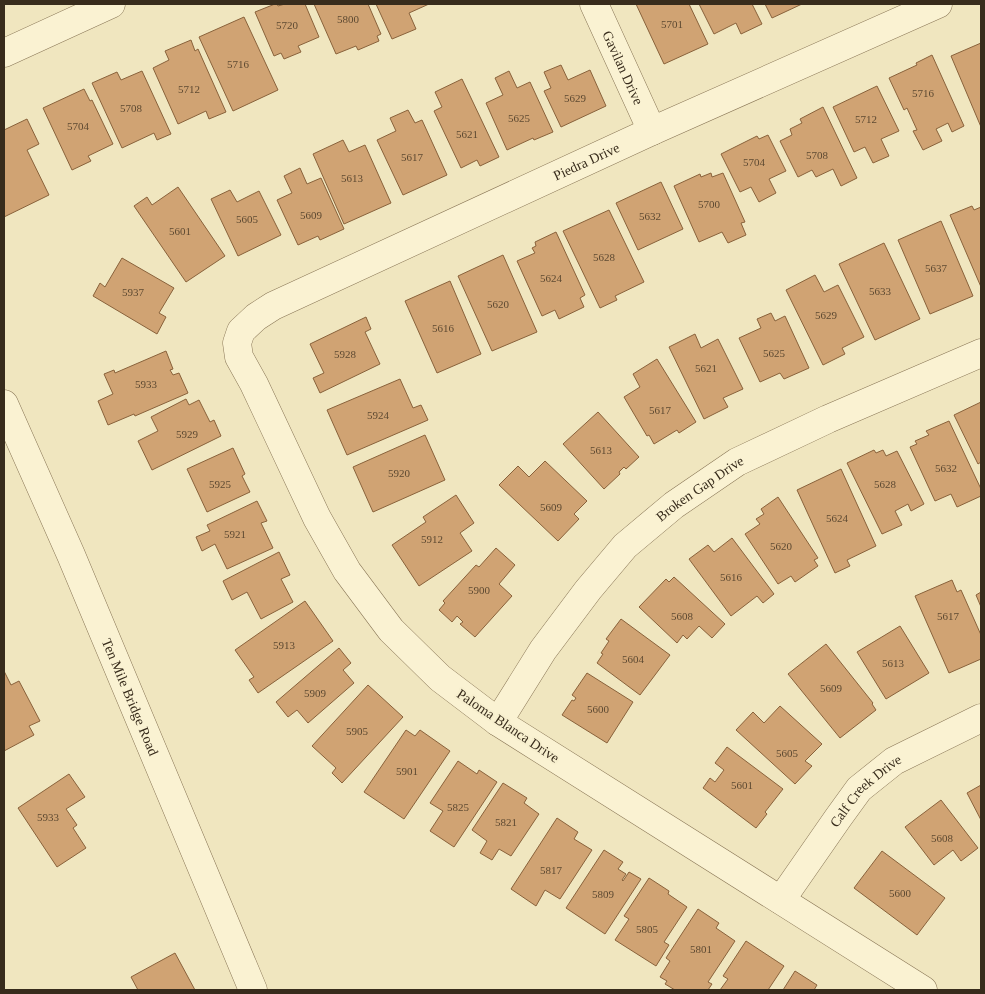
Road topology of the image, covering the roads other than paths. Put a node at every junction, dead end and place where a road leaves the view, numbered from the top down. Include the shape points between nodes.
1 (111, 4) edge
2 (594, 4) edge
3 (938, 4) edge
4 (4, 53) edge
5 (652, 131) junction
6 (241, 331) joint
7 (981, 353) edge
8 (4, 404) edge
9 (981, 718) edge
10 (498, 722) junction
11 (781, 900) junction
12 (253, 990) edge
13 (923, 990) edge

1 - 4 street
2 - 5 street, Gavilan Drive
3 - 5 street, Piedra Drive
5 - 6 street, Piedra Drive via 273,306
6 - 10 street, Paloma Blanca Drive via 237,343 239,357 317,518 347,571 391,630 440,678
7 - 10 street, Broken Gap Drive via 737,462 674,504 625,546 588,590 543,650
8 - 12 street, Ten Mile Bridge Road via 75,564
9 - 11 street, Calf Creek Drive via 894,761 859,789
10 - 11 street, Paloma Blanca Drive
11 - 13 street, Paloma Blanca Drive

